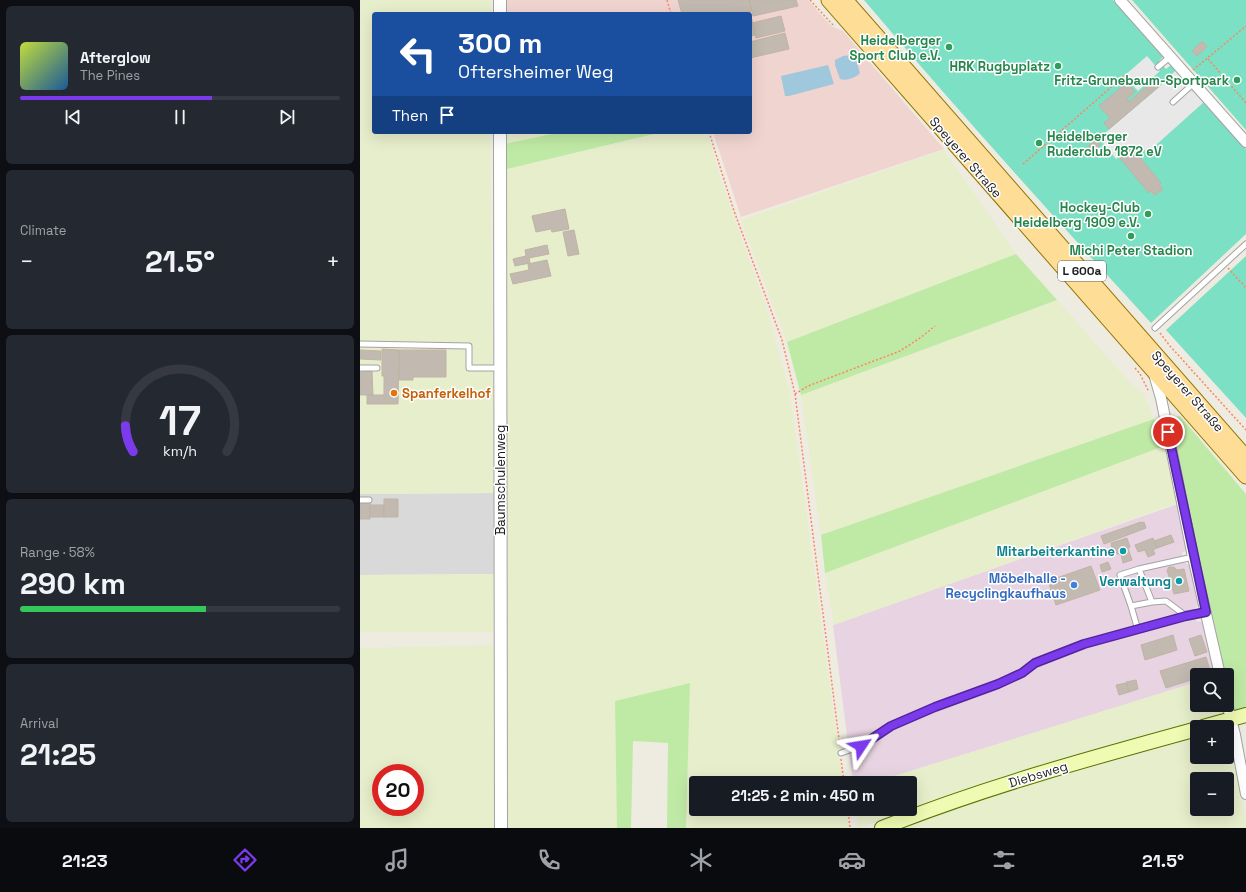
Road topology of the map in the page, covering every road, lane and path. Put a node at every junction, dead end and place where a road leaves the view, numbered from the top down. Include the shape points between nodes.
1 (500, 0) edge
2 (667, 0) edge
3 (829, 0) edge
4 (845, 0) edge
5 (1120, 0) edge
6 (500, 12) edge
7 (670, 12) edge
8 (1246, 26) edge
9 (1171, 56) junction
10 (1208, 59) junction
11 (1158, 68) dead end
12 (1187, 75) junction
13 (1124, 76) dead end
14 (1194, 83) junction
15 (1174, 102) dead end
16 (1246, 103) edge
17 (500, 134) edge
18 (710, 134) edge
19 (1246, 142) edge
20 (1023, 164) dead end
21 (1246, 244) edge
22 (1224, 264) junction
23 (1246, 288) edge
24 (935, 326) dead end
25 (1156, 328) dead end
26 (360, 344) edge
27 (360, 368) edge
28 (377, 368) dead end
29 (500, 368) junction
30 (1151, 368) junction
31 (794, 394) junction
32 (1246, 458) edge
33 (1246, 476) edge
34 (360, 500) edge
35 (369, 500) dead end
36 (1193, 557) junction
37 (1139, 569) junction
38 (1152, 602) junction
39 (1131, 606) junction
40 (1206, 612) junction
41 (1186, 616) junction
42 (1138, 630) junction
43 (1218, 668) edge
44 (1229, 712) edge
45 (1246, 715) edge
46 (1231, 719) junction
47 (1228, 720) edge
48 (1190, 731) edge
49 (841, 753) junction
50 (843, 776) edge
51 (1246, 790) edge
52 (849, 816) edge
53 (501, 828) edge
54 (850, 828) edge
55 (882, 828) edge

1 - 6 street
2 - 7 path
3 - 30 main road, Speyerer Straße / L 600a
4 - 32 main road, Speyerer Straße / L 600a
5 - 9 street
8 - 10 path
9 - 11 lane
9 - 12 street
10 - 12 path
10 - 16 path
12 - 14 street
13 - 20 path
14 - 15 lane
14 - 19 street
17 - 29 street, Baumschulenweg
18 - 31 path via 734,211 782,340
21 - 22 lane
22 - 23 path
22 - 25 lane
24 - 31 path via 900,351 808,386
26 - 29 lane via 469,346 469,368
27 - 28 lane
29 - 53 street, Baumschulenweg
30 - 33 main road, Speyerer Straße / L 600a
30 - 36 street via 1161,398
31 - 49 path
34 - 35 lane
36 - 37 lane
36 - 40 street
37 - 38 lane
37 - 39 lane via 1120,575
38 - 39 lane
38 - 41 lane via 1166,601
39 - 42 lane
40 - 41 lane
40 - 43 street
41 - 42 lane
42 - 49 lane via 1084,644 1035,663 1022,673 891,726 861,746
44 - 46 street
45 - 46 main road
46 - 47 main road
46 - 51 street
48 - 55 main road, Diebsweg via 1009,782
49 - 50 path
52 - 54 path

